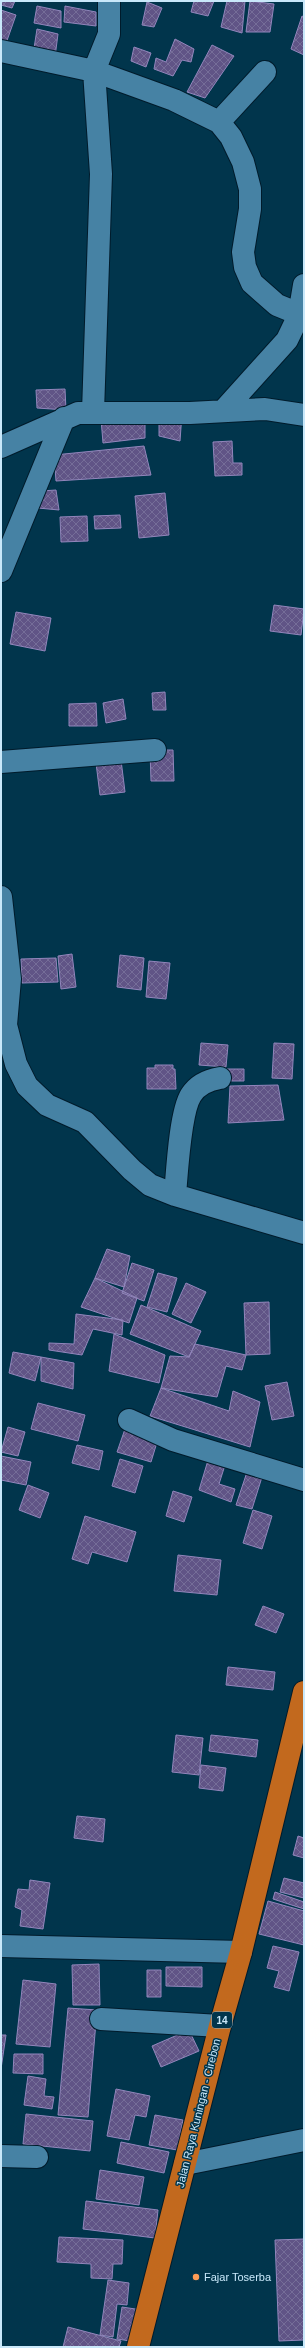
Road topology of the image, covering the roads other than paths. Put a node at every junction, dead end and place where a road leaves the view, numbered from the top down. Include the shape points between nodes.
1 (109, 1) edge
2 (1, 51) edge
3 (94, 71) junction
4 (265, 72) dead end
5 (219, 122) junction
6 (304, 285) edge
7 (302, 316) edge
8 (223, 411) junction
9 (94, 412) junction
10 (304, 415) edge
11 (64, 418) junction
12 (1, 447) edge
13 (1, 571) edge
14 (155, 750) dead end
15 (11, 761) edge
16 (1, 897) edge
17 (2, 929) edge
18 (6, 980) edge
19 (3, 1027) edge
20 (220, 1078) dead end
21 (175, 1195) junction
22 (304, 1232) edge
23 (128, 1420) dead end
24 (304, 1480) edge
25 (304, 1692) edge
26 (1, 1946) edge
27 (241, 1952) junction
28 (101, 2019) dead end
29 (220, 2026) junction
30 (304, 2140) edge
31 (1, 2156) edge
32 (37, 2157) dead end
33 (185, 2164) junction
34 (138, 2347) edge

1 - 3 street via 108,34
2 - 3 street
3 - 5 street via 174,100
3 - 9 street via 101,174
4 - 5 street
5 - 7 street via 231,137 243,162 250,189 245,267 252,283 277,305
6 - 7 street
7 - 8 street via 287,340
8 - 9 street
8 - 10 street via 265,409
9 - 11 street via 71,414
11 - 12 street
11 - 13 street
14 - 15 street
16 - 17 street
17 - 18 street
18 - 19 street
19 - 21 street via 27,1086 47,1105 85,1122 150,1185
20 - 21 street via 201,1084 191,1095 180,1141
21 - 22 street
23 - 24 street via 173,1440
25 - 27 highway, Jalan Raya Kuningan - Cirebon / 14
26 - 27 street
27 - 29 highway, Jalan Raya Kuningan - Cirebon / 14
28 - 29 street
29 - 33 highway, Jalan Raya Kuningan - Cirebon / 14
30 - 33 street
31 - 32 street
33 - 34 highway, Jalan Raya Kuningan - Cirebon / 14

